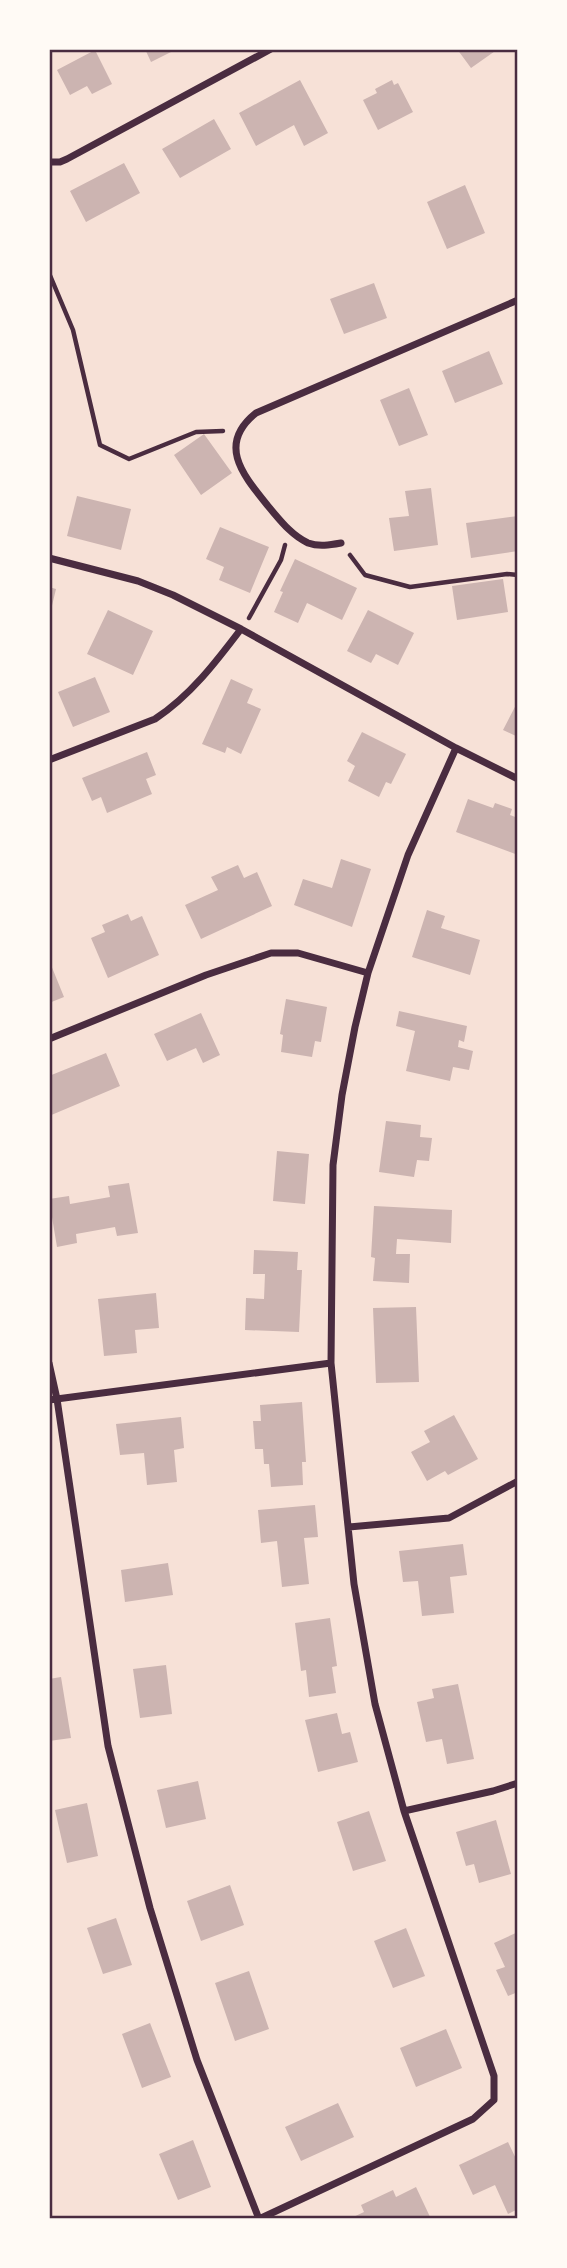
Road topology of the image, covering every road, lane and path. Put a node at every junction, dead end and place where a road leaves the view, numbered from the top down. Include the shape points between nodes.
1 (271, 49) edge
2 (50, 162) edge
3 (49, 274) edge
4 (518, 300) edge
5 (240, 430) junction
6 (286, 527) junction
7 (341, 543) joint
8 (49, 558) edge
9 (518, 575) edge
10 (241, 629) junction
11 (456, 748) junction
12 (49, 760) edge
13 (518, 779) edge
14 (368, 973) junction
15 (49, 1039) edge
16 (49, 1363) edge
17 (331, 1363) junction
18 (53, 1399) edge
19 (518, 1481) edge
20 (349, 1527) junction
21 (518, 1783) edge
22 (404, 1811) junction
23 (259, 2219) edge

1 - 2 street via 67,159
3 - 5 path via 73,330 100,444 129,459 196,432
4 - 5 street via 256,413
5 - 6 street via 236,457 243,474
6 - 7 street via 310,543
6 - 10 path via 281,560
7 - 9 path via 365,575 410,587
8 - 10 street via 138,581
10 - 11 street
10 - 12 street via 209,670 167,711
11 - 13 street
11 - 14 street via 408,855
14 - 15 street via 298,953 271,953
14 - 17 street via 342,1095 333,1165
16 - 18 street
17 - 18 street
17 - 20 street
18 - 23 street via 108,1746 150,1908 197,2060
19 - 20 street via 449,1518
20 - 22 street via 375,1704
21 - 22 street
22 - 23 street via 494,2076 494,2100 473,2119

